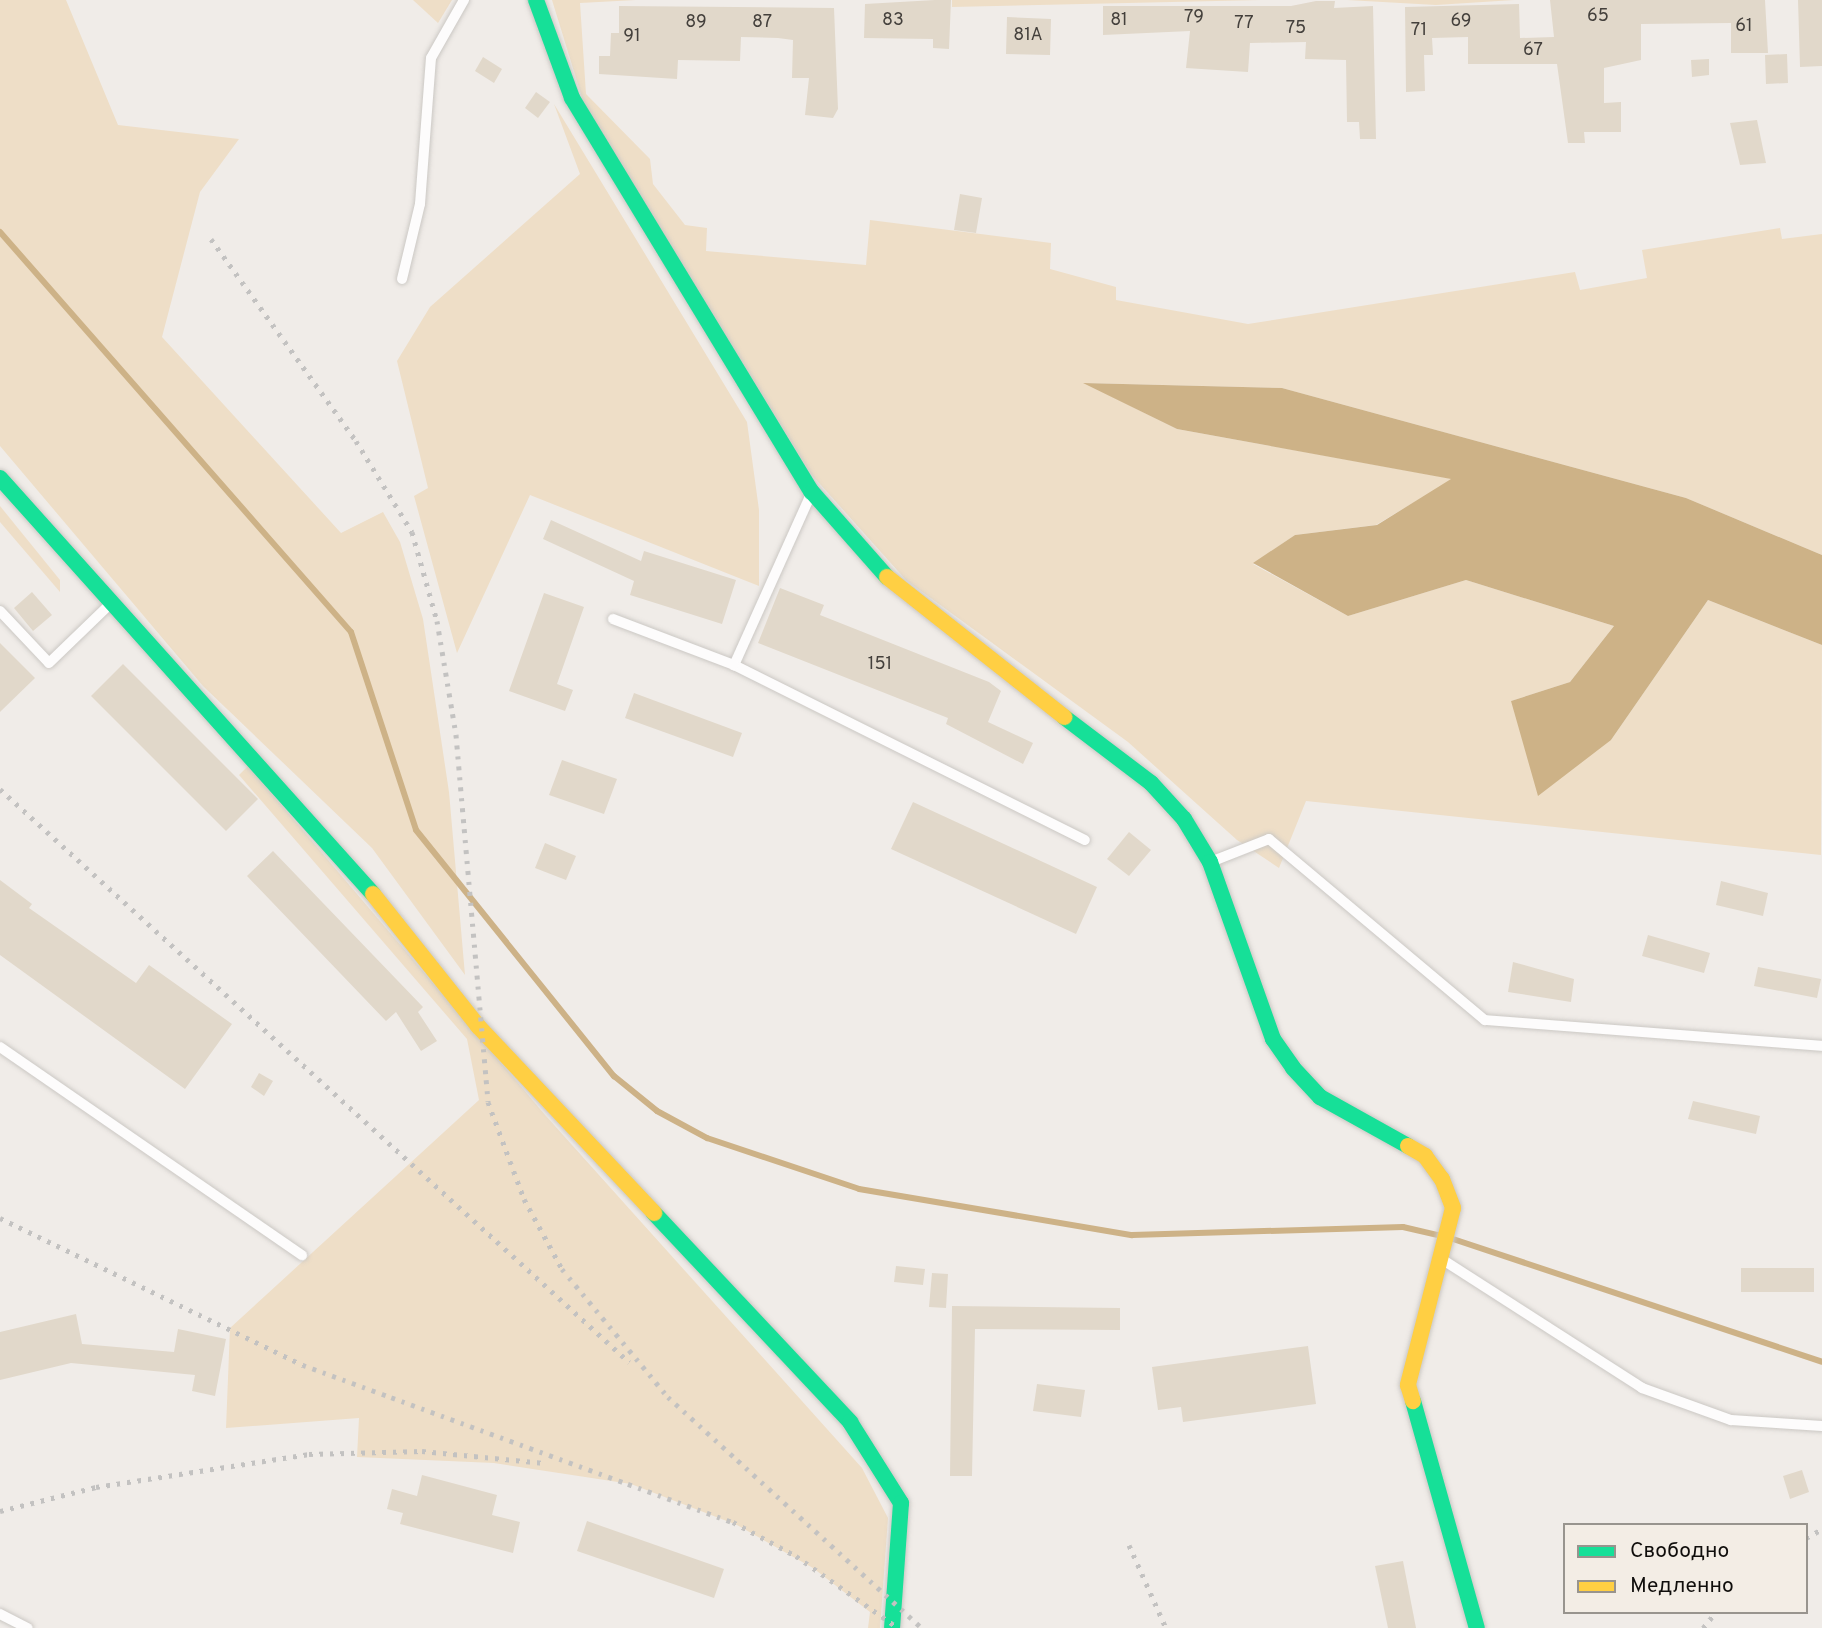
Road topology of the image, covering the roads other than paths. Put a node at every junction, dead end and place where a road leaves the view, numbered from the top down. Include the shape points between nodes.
1 (464, 0) edge
2 (536, 0) edge
3 (402, 279) dead end
4 (0, 478) edge
5 (812, 492) junction
6 (109, 606) junction
7 (0, 611) edge
8 (613, 619) dead end
9 (734, 665) junction
10 (1085, 840) dead end
11 (1210, 862) junction
12 (1822, 1046) edge
13 (0, 1047) edge
14 (302, 1255) dead end
15 (1443, 1259) junction
16 (1822, 1426) edge
17 (0, 1614) edge
18 (28, 1628) edge
19 (892, 1628) edge
20 (1477, 1628) edge

1 - 3 lane via 432,58 419,204
2 - 5 street via 572,98
4 - 6 street
5 - 9 lane
5 - 11 street via 900,592 1151,783 1184,819
6 - 7 lane via 49,663
6 - 19 street via 334,844 478,1026 850,1422 901,1503
8 - 9 lane
9 - 10 lane
11 - 12 lane via 1269,839 1485,1020
11 - 15 street via 1273,1039 1293,1069 1320,1097 1425,1156 1452,1208
13 - 14 lane
15 - 16 lane via 1642,1388 1731,1420
15 - 20 street via 1408,1385
17 - 18 lane

